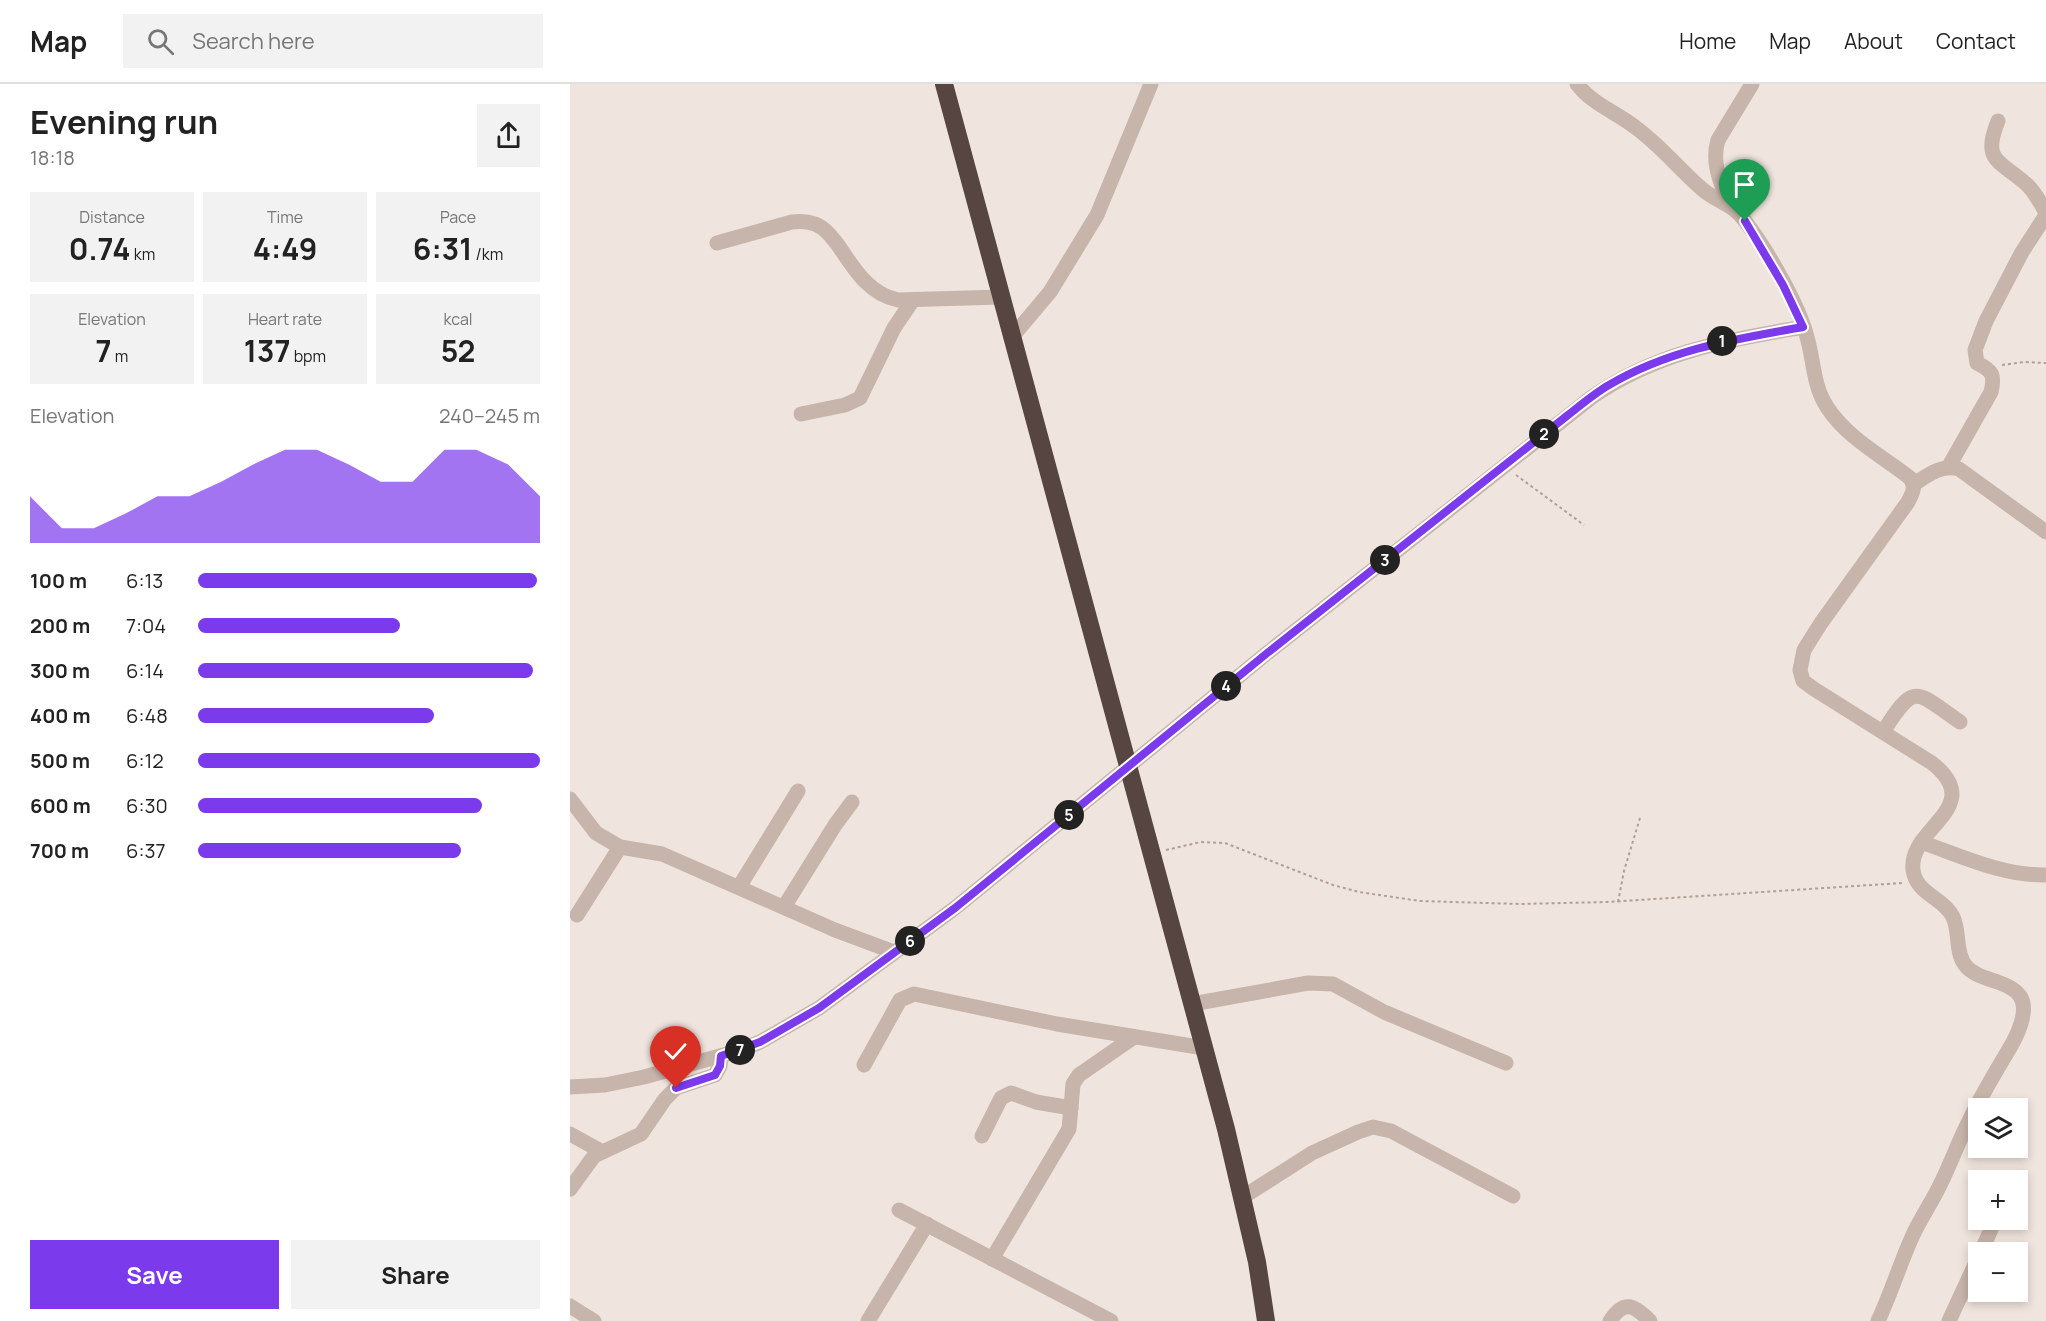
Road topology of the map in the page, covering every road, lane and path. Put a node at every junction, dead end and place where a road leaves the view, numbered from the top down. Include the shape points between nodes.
1 (944, 84) edge
2 (1151, 84) edge
3 (1577, 84) edge
4 (1752, 84) edge
5 (1998, 121) dead end
6 (1729, 205) junction
7 (2046, 214) edge
8 (717, 243) dead end
9 (1001, 297) junction
10 (913, 300) junction
11 (1012, 337) junction
12 (1807, 337) junction
13 (2046, 363) edge
14 (1983, 365) junction
15 (801, 414) dead end
16 (1949, 466) junction
17 (1520, 478) dead end
18 (1914, 484) junction
19 (1584, 525) dead end
20 (2046, 532) edge
21 (1960, 722) dead end
22 (1883, 732) junction
23 (1129, 770) junction
24 (798, 791) dead end
25 (570, 799) edge
26 (852, 802) dead end
27 (1640, 818) dead end
28 (1921, 842) junction
29 (620, 847) junction
30 (1152, 853) junction
31 (2046, 875) edge
32 (1917, 882) junction
33 (739, 887) junction
34 (1618, 902) junction
35 (783, 907) junction
36 (577, 915) dead end
37 (894, 952) junction
38 (1192, 1004) junction
39 (1134, 1037) junction
40 (1204, 1048) junction
41 (720, 1061) junction
42 (1506, 1063) dead end
43 (864, 1065) dead end
44 (570, 1087) edge
45 (1071, 1108) junction
46 (570, 1134) edge
47 (982, 1136) dead end
48 (601, 1151) junction
49 (570, 1189) edge
50 (1513, 1196) dead end
51 (1243, 1197) junction
52 (899, 1210) dead end
53 (927, 1224) junction
54 (992, 1259) junction
55 (1968, 1280) edge
56 (570, 1306) edge
57 (594, 1321) edge
58 (867, 1321) edge
59 (1111, 1321) edge
60 (1266, 1321) edge
61 (1610, 1321) edge
62 (1650, 1321) edge
63 (1878, 1321) edge
64 (1949, 1321) edge

1 - 9 highway
2 - 11 street via 1097,215 1050,292
3 - 6 street via 1593,101 1650,138 1705,192
4 - 6 street via 1715,149 1716,168
5 - 7 street via 1992,146 1995,160 2032,190
6 - 12 street via 1745,221 1766,254
7 - 14 street via 1986,321 1975,356
8 - 10 street via 792,222 814,223 830,234 874,290 886,297
9 - 10 street
9 - 11 highway
10 - 15 street via 894,328 860,398
11 - 23 highway
12 - 18 street via 1816,381 1827,408 1856,439
12 - 23 street via 1696,348 1648,365 1609,385 1284,639
13 - 14 path
14 - 16 street via 1992,374 1991,392
16 - 18 street
16 - 20 street via 1959,469
17 - 19 path
18 - 22 street via 1908,502 1821,623 1800,660 1803,681
21 - 22 street via 1920,696 1913,696 1900,704
22 - 28 street via 1943,772 1952,788 1947,809
23 - 30 highway
23 - 37 street
24 - 33 street
25 - 29 street via 596,833
26 - 35 street
27 - 34 path via 1623,871
28 - 31 street via 2005,870
28 - 32 street via 1912,864
29 - 33 street via 662,854
29 - 36 street
30 - 34 path via 1201,842 1225,843 1333,885 1420,901
30 - 38 highway
32 - 34 path
32 - 63 street via 1953,916 1965,966 2009,987 2022,1000 2023,1008 2018,1032 1969,1120 1913,1235
33 - 35 street
35 - 37 street
37 - 41 street via 819,1008
38 - 40 highway
38 - 42 street via 1308,983 1334,984 1384,1012
39 - 40 street
39 - 43 street via 914,994 900,1000
39 - 45 street via 1079,1075 1073,1084
40 - 51 highway
41 - 44 street via 604,1085
41 - 48 street via 715,1075 683,1084 671,1092 641,1134
45 - 47 street via 1006,1094
45 - 54 street via 1069,1129
46 - 48 street
48 - 49 street
50 - 51 street via 1380,1127 1358,1132 1321,1149
51 - 60 highway
52 - 53 street
53 - 54 street
53 - 58 street
54 - 59 street
55 - 64 street
56 - 57 street
61 - 62 street via 1629,1306

